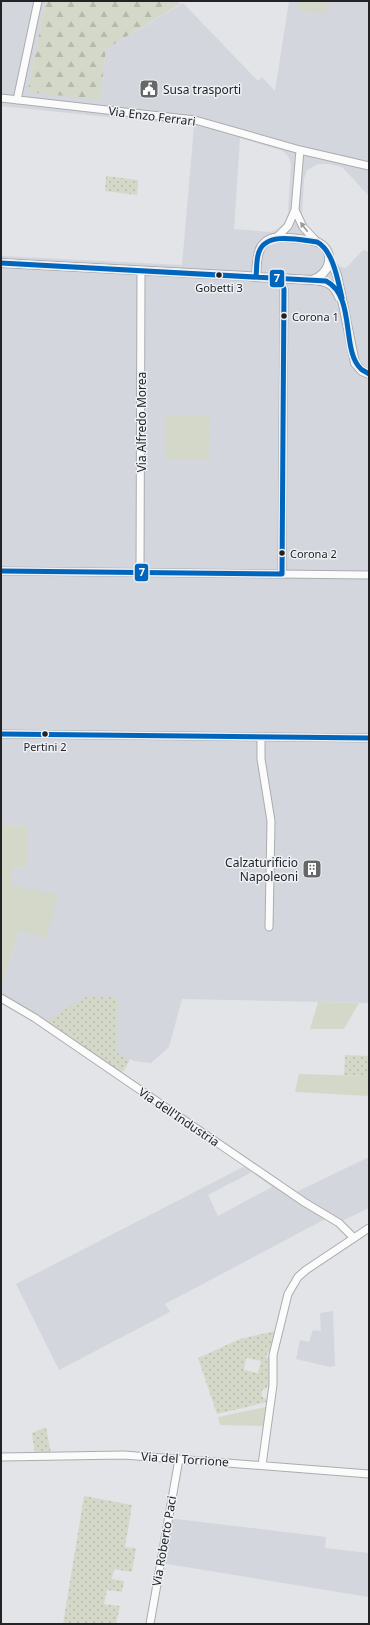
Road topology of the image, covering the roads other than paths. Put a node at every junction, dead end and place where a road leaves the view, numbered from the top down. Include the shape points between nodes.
1 (38, 1) edge
2 (1, 98) edge
3 (17, 100) junction
4 (300, 150) junction
5 (369, 166) edge
6 (295, 210) junction
7 (276, 238) junction
8 (317, 242) junction
9 (329, 258) junction
10 (1, 263) edge
11 (141, 271) junction
12 (256, 277) junction
13 (279, 278) junction
14 (289, 278) junction
15 (312, 280) junction
16 (284, 289) junction
17 (343, 304) junction
18 (369, 374) edge
19 (1, 571) edge
20 (140, 573) junction
21 (282, 574) junction
22 (369, 575) edge
23 (1, 734) edge
24 (261, 736) junction
25 (369, 738) edge
26 (270, 927) dead end
27 (1, 998) edge
28 (369, 1228) edge
29 (354, 1238) junction
30 (1, 1457) edge
31 (179, 1459) junction
32 (262, 1465) junction
33 (369, 1474) edge
34 (150, 1624) edge

1 - 3 street
2 - 3 street, Via Enzo Ferrari
3 - 4 street, Via Enzo Ferrari via 195,120
4 - 5 street, Via Enzo Ferrari
4 - 6 street
6 - 7 street via 288,226
8 -> 6 street via 302,227
7 - 8 street
7 - 12 street via 267,241 261,247
8 - 9 street via 325,248
9 - 15 street via 329,264 324,272
9 - 17 street via 337,275
10 - 11 street
11 - 12 street
11 - 20 street, Via Alfredo Morea
12 - 13 street
13 - 14 street
13 - 16 street
14 - 15 street
14 - 16 street
15 - 17 street via 329,282
16 - 21 street
17 - 18 street via 355,363
19 - 20 street
20 - 21 street
21 - 22 street
23 - 24 street
24 - 25 street
24 - 26 street via 261,759 271,821
27 - 29 street, Via dell'Industria via 339,1223
28 - 29 street
29 - 32 street via 306,1270 298,1277 288,1294 272,1358 273,1385
30 - 31 street, Via del Torrione via 106,1455
31 - 32 street, Via del Torrione
31 - 34 street, Via Roberto Paci
32 - 33 street, Via del Torrione

